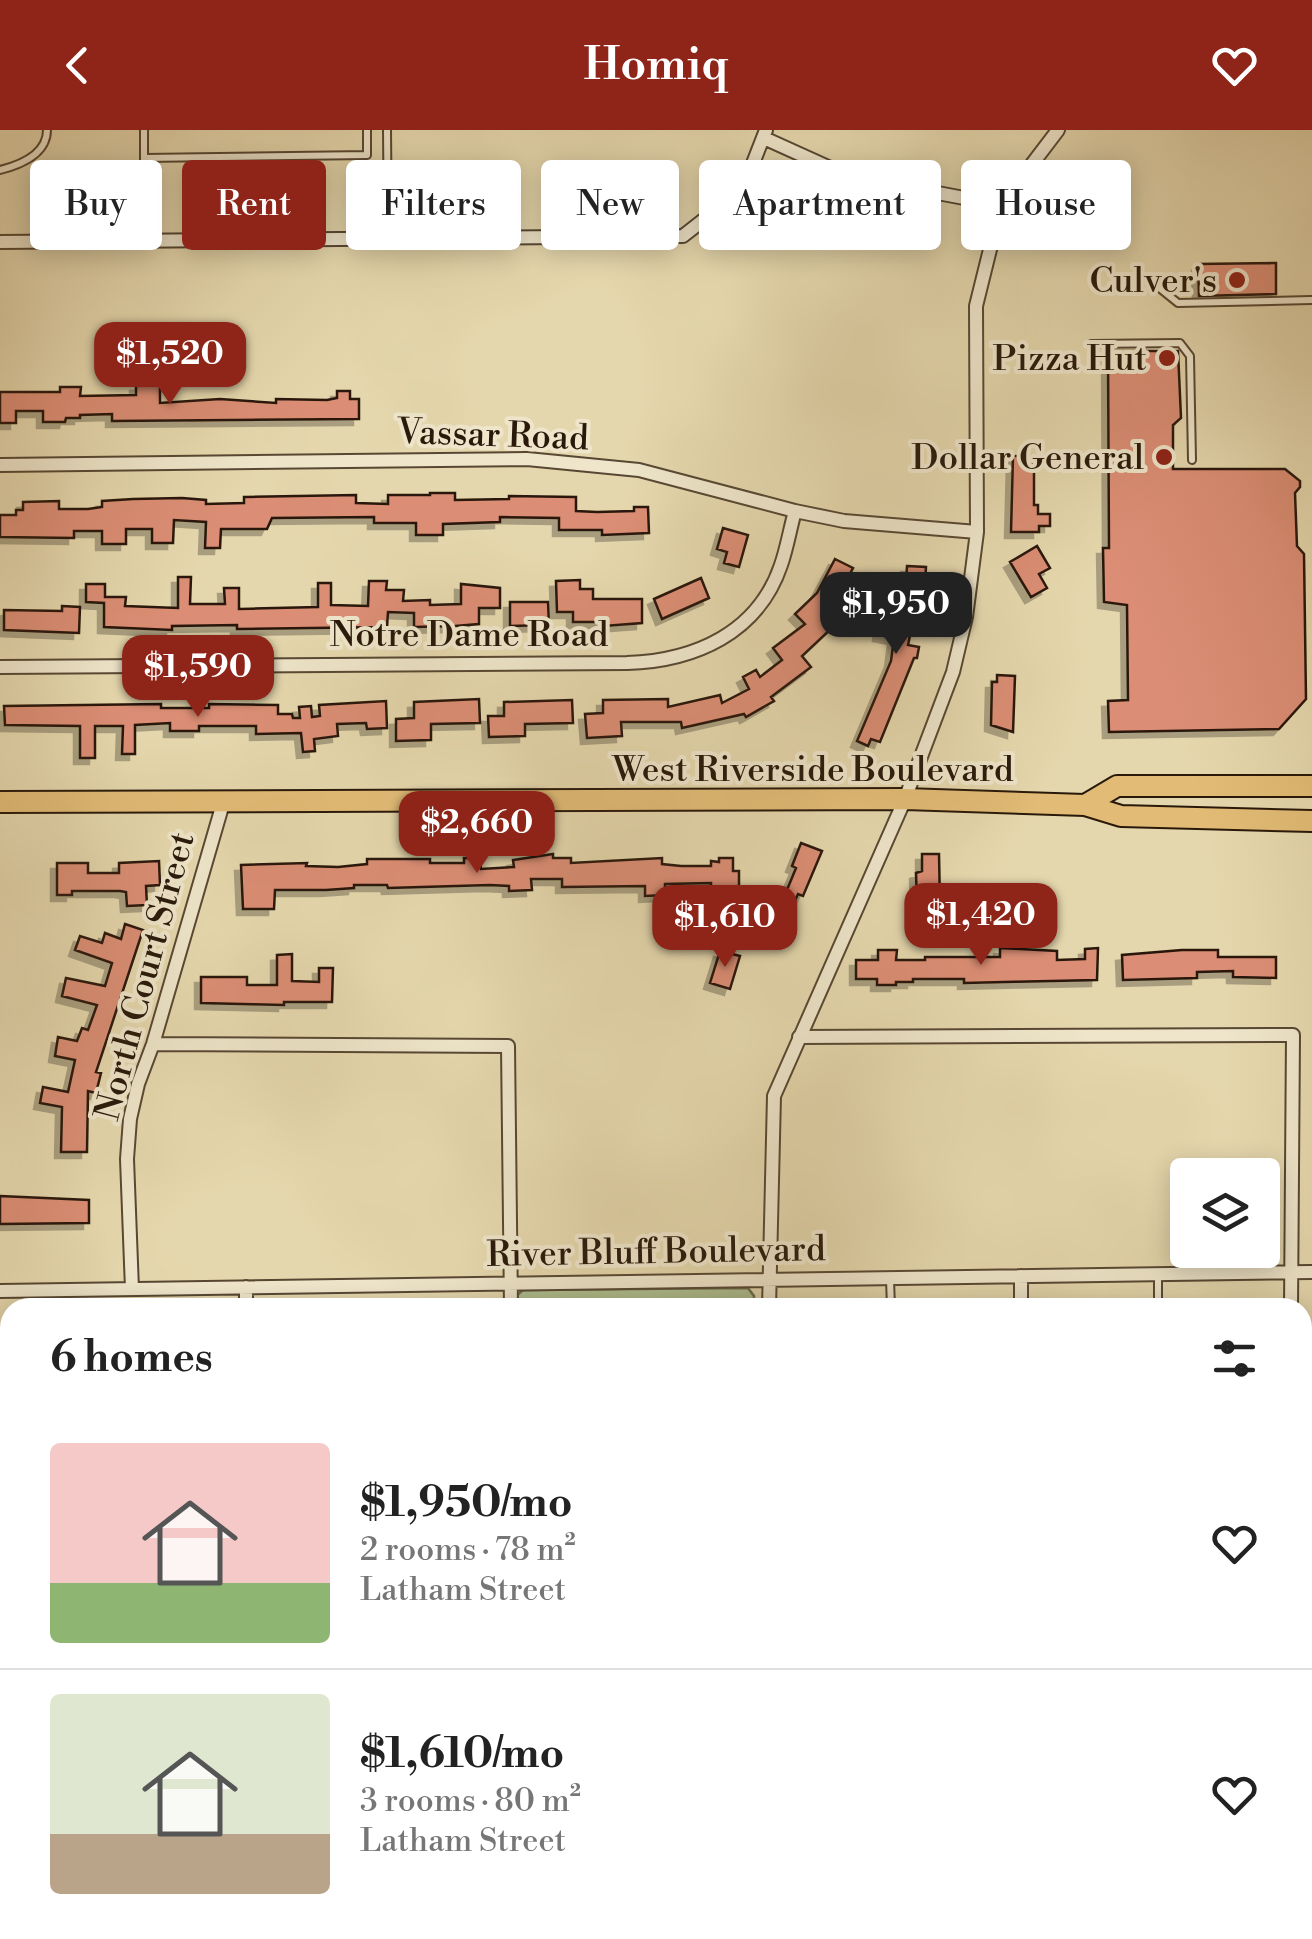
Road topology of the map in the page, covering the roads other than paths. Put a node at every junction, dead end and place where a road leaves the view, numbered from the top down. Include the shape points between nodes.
1 (47, 130) edge
2 (144, 130) edge
3 (366, 130) edge
4 (387, 130) edge
5 (1058, 130) edge
6 (765, 134) edge
7 (144, 158) joint
8 (387, 160) edge
9 (1035, 160) edge
10 (0, 170) edge
11 (961, 197) edge
12 (521, 238) edge
13 (346, 239) edge
14 (162, 241) edge
15 (0, 242) edge
16 (30, 242) edge
17 (990, 250) edge
18 (1147, 278) dead end
19 (1311, 300) edge
20 (1091, 344) dead end
21 (1192, 460) dead end
22 (0, 465) edge
23 (795, 512) junction
24 (977, 532) junction
25 (0, 667) edge
26 (1312, 786) edge
27 (905, 799) junction
28 (224, 800) junction
29 (0, 802) edge
30 (1086, 805) junction
31 (1312, 821) edge
32 (799, 1037) junction
33 (153, 1044) junction
34 (1290, 1272) junction
35 (1312, 1272) edge
36 (1158, 1274) junction
37 (1021, 1276) junction
38 (890, 1278) junction
39 (769, 1280) junction
40 (511, 1283) junction
41 (246, 1287) junction
42 (132, 1288) junction
43 (0, 1290) edge
44 (246, 1298) edge
45 (511, 1298) edge
46 (769, 1298) edge
47 (890, 1298) edge
48 (1021, 1298) edge
49 (1158, 1298) edge
50 (1291, 1298) edge

1 - 10 lane via 40,150
2 - 7 lane
3 - 7 lane via 367,155
4 - 8 lane
5 - 9 street
6 - 11 street via 848,176
6 - 12 street via 743,189 683,236
13 - 14 street
15 - 16 street
17 - 24 street via 976,306
18 - 19 lane via 1178,303
20 - 21 lane via 1180,344 1190,356
22 - 23 street, Vassar Road via 527,459 639,470
23 - 24 street, Vassar Road
23 - 25 street, Notre Dame Road via 781,566 752,615 708,648 682,657 627,663
24 - 27 street via 953,672
26 - 30 main road, West Riverside Boulevard via 1117,786
27 - 28 main road, West Riverside Boulevard
27 - 30 main road, West Riverside Boulevard
27 - 32 street
28 - 29 main road, West Riverside Boulevard
28 - 33 street, North Court Street
30 - 31 main road, West Riverside Boulevard via 1122,816
32 - 34 street via 1294,1035
32 - 39 street via 774,1096
33 - 40 street via 508,1046
33 - 42 street, North Court Street via 130,1118
34 - 35 street, River Bluff Boulevard
34 - 36 street, River Bluff Boulevard
34 - 50 street
36 - 37 street, River Bluff Boulevard
36 - 49 lane
37 - 38 street, River Bluff Boulevard
37 - 48 street
38 - 39 street, River Bluff Boulevard
38 - 47 lane
39 - 40 street, River Bluff Boulevard
39 - 46 street
40 - 41 street, River Bluff Boulevard
40 - 45 street
41 - 42 street, River Bluff Boulevard
41 - 44 street
42 - 43 street, River Bluff Boulevard

